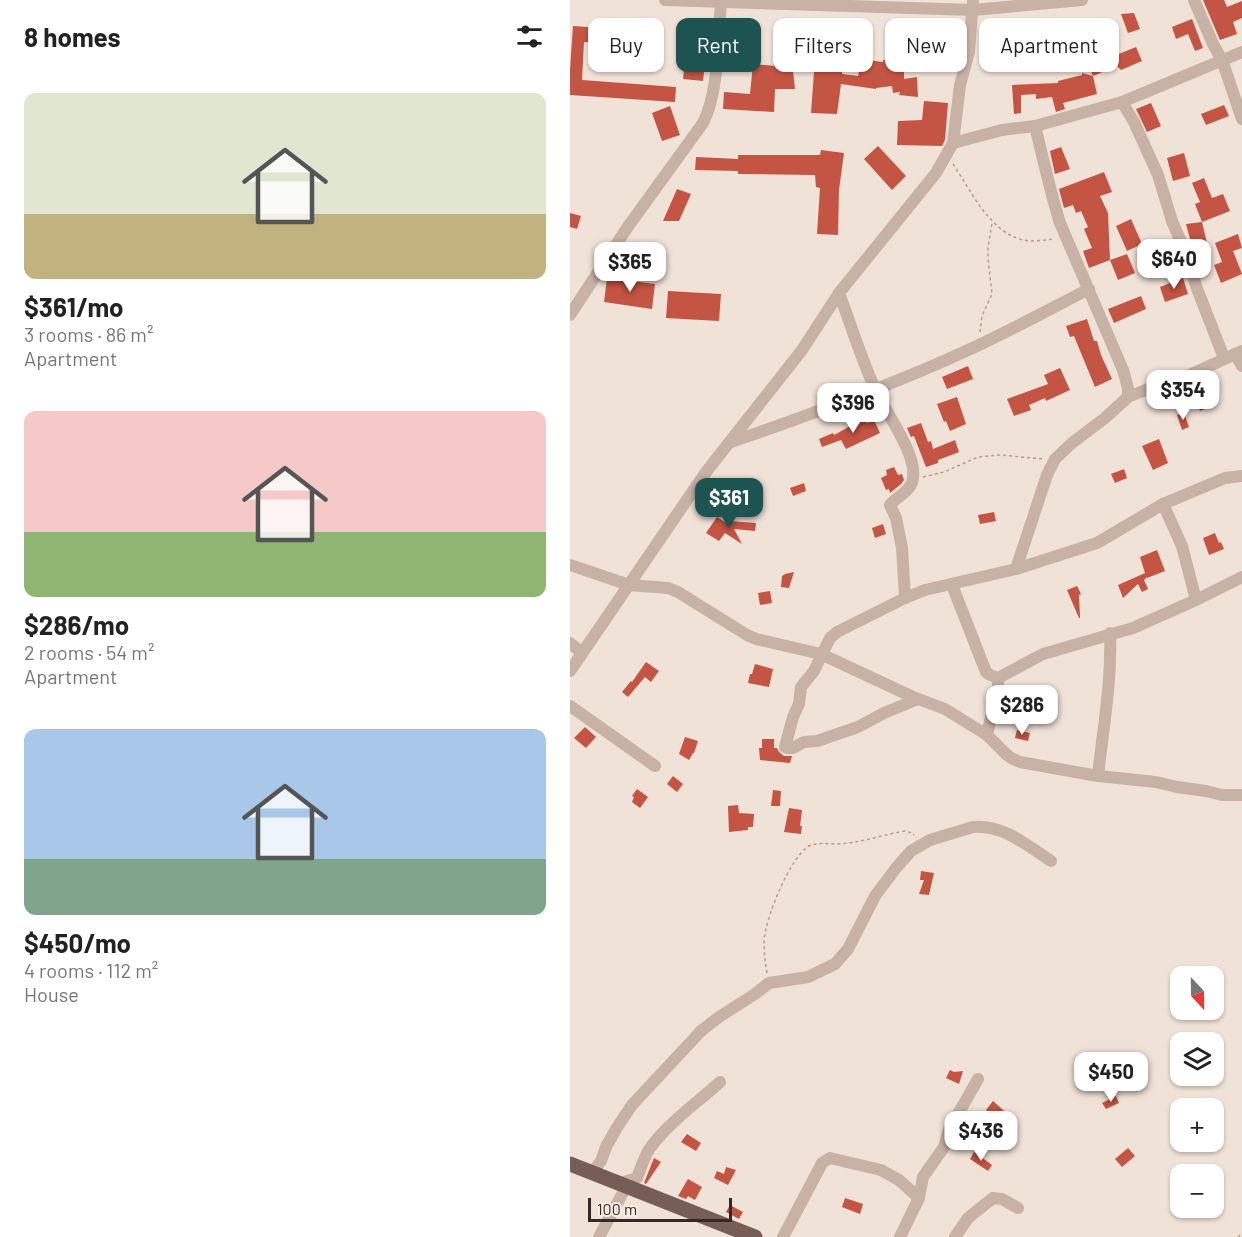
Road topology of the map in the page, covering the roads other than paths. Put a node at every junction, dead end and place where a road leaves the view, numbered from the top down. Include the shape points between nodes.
1 (665, 0) edge
2 (1082, 0) edge
3 (1194, 0) edge
4 (722, 2) junction
5 (846, 3) edge
6 (885, 3) edge
7 (973, 5) edge
8 (1242, 52) edge
9 (1222, 60) junction
10 (1122, 102) junction
11 (1242, 119) edge
12 (1035, 126) junction
13 (953, 142) junction
14 (1089, 289) junction
15 (839, 293) junction
16 (570, 315) edge
17 (1234, 355) edge
18 (1242, 366) edge
19 (875, 390) junction
20 (1128, 397) junction
21 (731, 442) junction
22 (1242, 476) edge
23 (1163, 504) junction
24 (570, 565) edge
25 (1016, 569) junction
26 (1242, 577) edge
27 (629, 585) junction
28 (952, 585) junction
29 (904, 598) junction
30 (1196, 600) junction
31 (1110, 633) junction
32 (570, 643) edge
33 (582, 653) junction
34 (821, 654) junction
35 (570, 670) edge
36 (998, 678) junction
37 (918, 699) junction
38 (570, 706) edge
39 (987, 735) junction
40 (655, 766) dead end
41 (1098, 776) junction
42 (1242, 795) edge
43 (1051, 861) dead end
44 (978, 1079) dead end
45 (720, 1082) dead end
46 (570, 1164) edge
47 (592, 1173) junction
48 (622, 1185) junction
49 (919, 1198) junction
50 (1018, 1208) dead end
51 (599, 1237) edge
52 (755, 1237) edge
53 (783, 1237) edge
54 (900, 1237) edge
55 (955, 1237) edge

1 - 4 street
2 - 7 street
3 - 9 street
4 - 5 street
4 - 16 street via 708,113
5 - 6 street
6 - 7 street
7 - 13 street
8 - 9 street
9 - 10 street
9 - 11 street
10 - 12 street
10 - 17 street via 1158,175 1196,286
12 - 13 street
12 - 14 street via 1053,203
13 - 15 street via 936,173
14 - 19 street via 981,344
14 - 20 street via 1123,370
15 - 19 street
15 - 21 street via 802,350
17 - 18 street
17 - 20 street
19 - 21 street
19 - 29 street via 913,467 910,487 890,505 902,548
20 - 25 street via 1055,459
21 - 27 street
22 - 23 street via 1225,478
23 - 25 street via 1097,543
23 - 30 street via 1182,546
24 - 27 street
25 - 28 street
26 - 30 street
27 - 33 street
27 - 34 street via 668,588 756,639
28 - 29 street
28 - 36 street via 986,672
29 - 34 street via 833,635
30 - 31 street via 1133,628
31 - 36 street via 1043,654
31 - 41 street via 1108,694
32 - 33 street
33 - 35 street
34 - 37 street
34 - 37 street via 801,687 787,748 858,727
36 - 39 street
37 - 39 street via 945,709
38 - 40 street
39 - 41 street via 1020,762
41 - 42 street
43 - 47 street via 1014,836 980,826 915,848 875,896 848,949 835,964 808,977 769,983 701,1031 632,1106
44 - 49 street via 949,1130 944,1147 923,1177
45 - 48 street via 659,1138 637,1178
46 - 47 main road
47 - 48 main road
48 - 51 street
48 - 52 main road
49 - 53 street via 881,1170 830,1158 822,1163
49 - 54 street
50 - 55 street via 993,1198 968,1218

